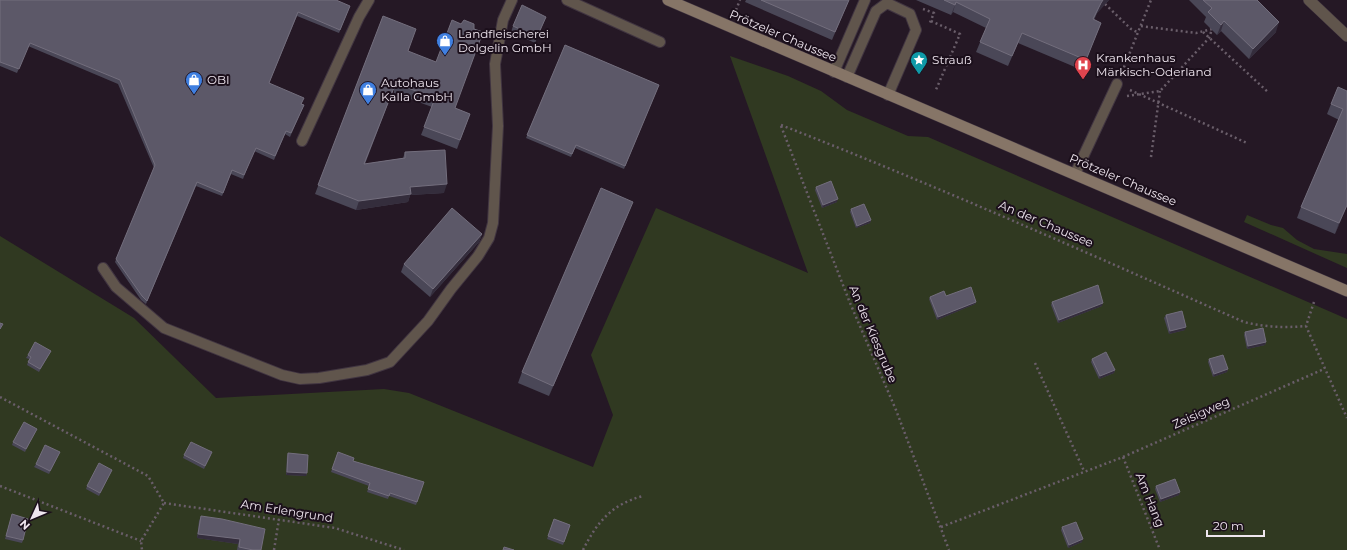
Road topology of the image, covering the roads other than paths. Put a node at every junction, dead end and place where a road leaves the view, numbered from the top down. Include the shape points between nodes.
1 (369, 0) edge
2 (512, 0) edge
3 (567, 0) edge
4 (668, 0) edge
5 (865, 0) edge
6 (1309, 0) edge
7 (1347, 36) edge
8 (660, 42) dead end
9 (834, 72) junction
10 (847, 78) junction
11 (1117, 84) road end
12 (888, 95) junction
13 (302, 141) dead end
14 (1075, 174) junction
15 (103, 268) dead end
16 (1347, 291) edge

1 - 13 lane
2 - 15 lane via 503,20 496,64 498,126 493,223 489,238 428,321 390,362 367,370 320,378 282,375 164,328 116,287
3 - 8 lane
4 - 9 main road, Prötzeler Chaussee
5 - 9 lane
6 - 7 street
9 - 10 main road, Prötzeler Chaussee
10 - 12 main road, Prötzeler Chaussee
10 - 12 lane via 876,11 887,3 910,14 916,30
11 - 14 lane
12 - 14 main road, Prötzeler Chaussee
14 - 16 main road, Prötzeler Chaussee

